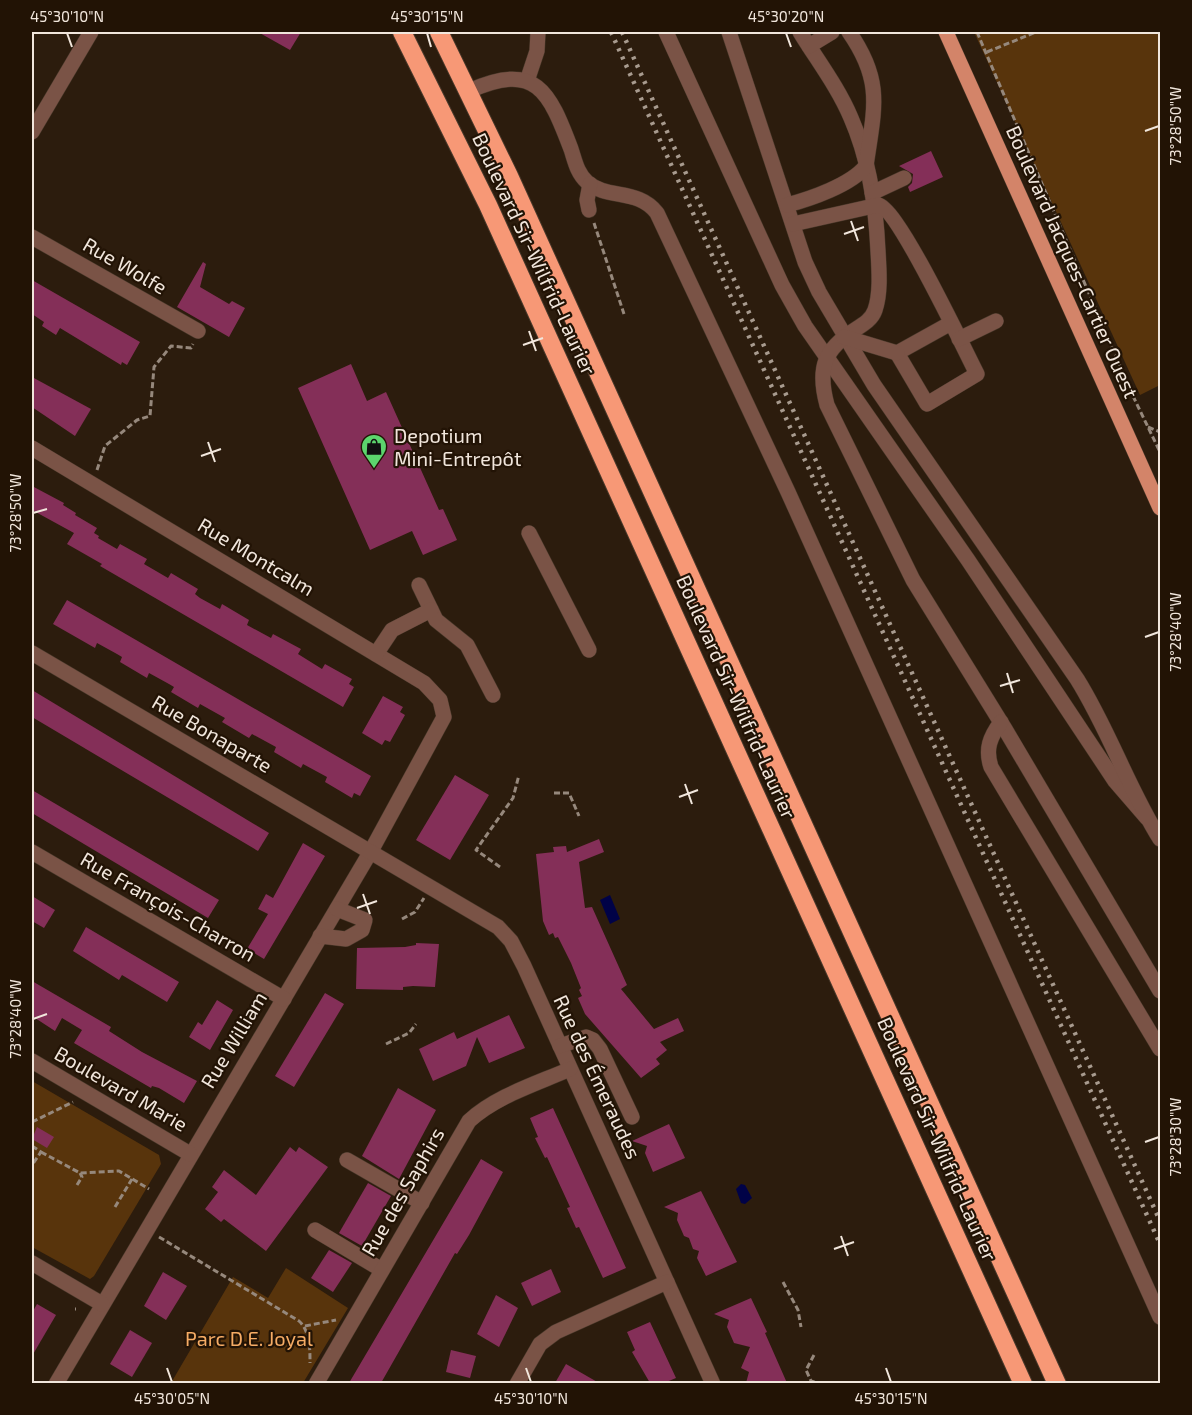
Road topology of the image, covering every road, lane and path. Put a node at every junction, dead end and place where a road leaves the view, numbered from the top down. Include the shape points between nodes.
1 (92, 32) edge
2 (402, 32) edge
3 (439, 32) edge
4 (538, 32) edge
5 (666, 32) edge
6 (729, 32) edge
7 (800, 32) edge
8 (832, 32) edge
9 (849, 32) edge
10 (946, 32) edge
11 (977, 32) edge
12 (1036, 32) edge
13 (809, 46) junction
14 (987, 52) junction
15 (526, 81) junction
16 (469, 91) junction
17 (32, 132) edge
18 (866, 166) junction
19 (904, 178) dead end
20 (590, 184) junction
21 (873, 199) junction
22 (787, 205) junction
23 (589, 210) joint
24 (793, 224) junction
25 (32, 237) edge
26 (624, 314) dead end
27 (996, 321) dead end
28 (951, 323) junction
29 (198, 331) joint
30 (844, 336) junction
31 (959, 339) junction
32 (897, 352) junction
33 (826, 358) junction
34 (1148, 427) junction
35 (1161, 432) edge
36 (32, 448) edge
37 (1161, 452) edge
38 (97, 470) dead end
39 (1161, 508) edge
40 (529, 533) dead end
41 (419, 585) dead end
42 (431, 610) junction
43 (589, 650) dead end
44 (32, 653) edge
45 (376, 654) junction
46 (493, 696) dead end
47 (444, 717) joint
48 (1100, 719) junction
49 (1001, 722) junction
50 (1083, 731) junction
51 (519, 775) dead end
52 (554, 794) dead end
53 (579, 816) dead end
54 (1147, 818) junction
55 (1161, 839) edge
56 (371, 851) junction
57 (32, 852) edge
58 (500, 867) dead end
59 (432, 887) junction
60 (337, 909) junction
61 (402, 918) dead end
62 (320, 936) junction
63 (1161, 991) edge
64 (284, 999) junction
65 (416, 1024) dead end
66 (386, 1044) dead end
67 (560, 1046) junction
68 (1161, 1049) edge
69 (32, 1061) edge
70 (570, 1069) junction
71 (73, 1102) dead end
72 (632, 1117) dead end
73 (32, 1122) edge
74 (32, 1146) edge
75 (41, 1152) junction
76 (190, 1154) junction
77 (347, 1160) dead end
78 (32, 1165) edge
79 (80, 1173) junction
80 (132, 1179) junction
81 (77, 1185) dead end
82 (149, 1189) dead end
83 (422, 1203) junction
84 (115, 1207) dead end
85 (315, 1230) dead end
86 (158, 1236) dead end
87 (32, 1263) edge
88 (382, 1270) junction
89 (667, 1282) junction
90 (783, 1282) dead end
91 (102, 1304) junction
92 (356, 1316) junction
93 (1161, 1317) edge
94 (305, 1326) junction
95 (801, 1327) dead end
96 (814, 1355) dead end
97 (312, 1377) edge
98 (56, 1383) edge
99 (517, 1383) edge
100 (713, 1383) edge
101 (820, 1383) edge
102 (1023, 1383) edge
103 (1057, 1383) edge

1 - 17 street
2 - 102 highway, Boulevard Sir-Wilfrid-Laurier via 488,205
3 - 16 highway, Boulevard Sir-Wilfrid-Laurier
4 - 15 street via 537,51
5 - 33 street via 791,303
6 - 22 street
7 - 13 street
8 - 13 street
9 - 18 street via 868,62 874,87
10 - 39 main road, Boulevard Jacques-Cartier Ouest
11 - 14 path
12 - 14 path
13 - 18 street via 852,118
14 - 34 path
15 - 16 street via 500,79
15 - 20 street via 537,86 552,105 576,166
16 - 103 highway, Boulevard Sir-Wilfrid-Laurier
18 - 21 street
18 - 22 street via 858,175
19 - 21 street
20 - 23 street
20 - 93 street via 640,199 657,213 788,492
21 - 24 street
21 - 28 street via 885,206 905,234
21 - 30 street via 877,302 871,318
22 - 24 street
23 - 26 path
24 - 30 street via 815,284
25 - 29 street, Rue Wolfe
27 - 31 street
28 - 31 street
28 - 32 street
29 - 38 path via 191,348 171,346 154,367 150,416 137,420 105,446
30 - 32 street
30 - 33 street
30 - 48 street via 1055,645
31 - 32 street via 977,374 927,404
33 - 49 street via 824,387 832,416 913,580
33 - 50 street
34 - 35 path
34 - 37 path
36 - 45 street, Rue Montcalm
40 - 43 street
41 - 42 street
42 - 45 street via 392,630
42 - 46 street via 436,620 467,645
44 - 56 street, Rue Bonaparte
45 - 47 street, Rue Montcalm via 424,683 440,700
47 - 56 street, Rue William
48 - 50 street
48 - 54 street
49 - 63 street
49 - 68 street via 987,750 991,767
50 - 54 street via 1115,781
51 - 58 path via 513,798 476,850
52 - 53 path via 569,793
54 - 55 street
56 - 59 street, Rue des Émeraudes
56 - 60 street, Rue William
57 - 64 street, Rue François-Charron
59 - 61 path via 415,912
59 - 67 street, Rue des Émeraudes via 498,927 511,941
60 - 62 street, Rue William
60 - 62 street via 365,920 362,930 346,939
62 - 64 street, Rue William
64 - 76 street, Rue William
65 - 66 path via 409,1033
67 - 70 street, Rue des Émeraudes
67 - 72 street via 586,1036 593,1040
69 - 76 street, Boulevard Marie
70 - 83 street, Rue des Saphirs via 479,1111 469,1120
70 - 89 street, Rue des Émeraudes
71 - 73 path
74 - 75 path
75 - 78 path
75 - 79 path
76 - 91 street, Rue William
77 - 83 street
79 - 80 path via 119,1171
79 - 81 path
80 - 82 path
80 - 84 path
83 - 88 street, Rue des Saphirs
85 - 88 street
86 - 94 path
87 - 91 street
88 - 92 street, Rue des Saphirs
89 - 99 street via 556,1332 540,1344
89 - 100 street, Rue des Émeraudes
90 - 95 path via 798,1310
91 - 98 street, Rue William
92 - 94 path
92 - 97 street, Rue des Saphirs
94 - 97 path
96 - 101 path via 806,1370 811,1382

